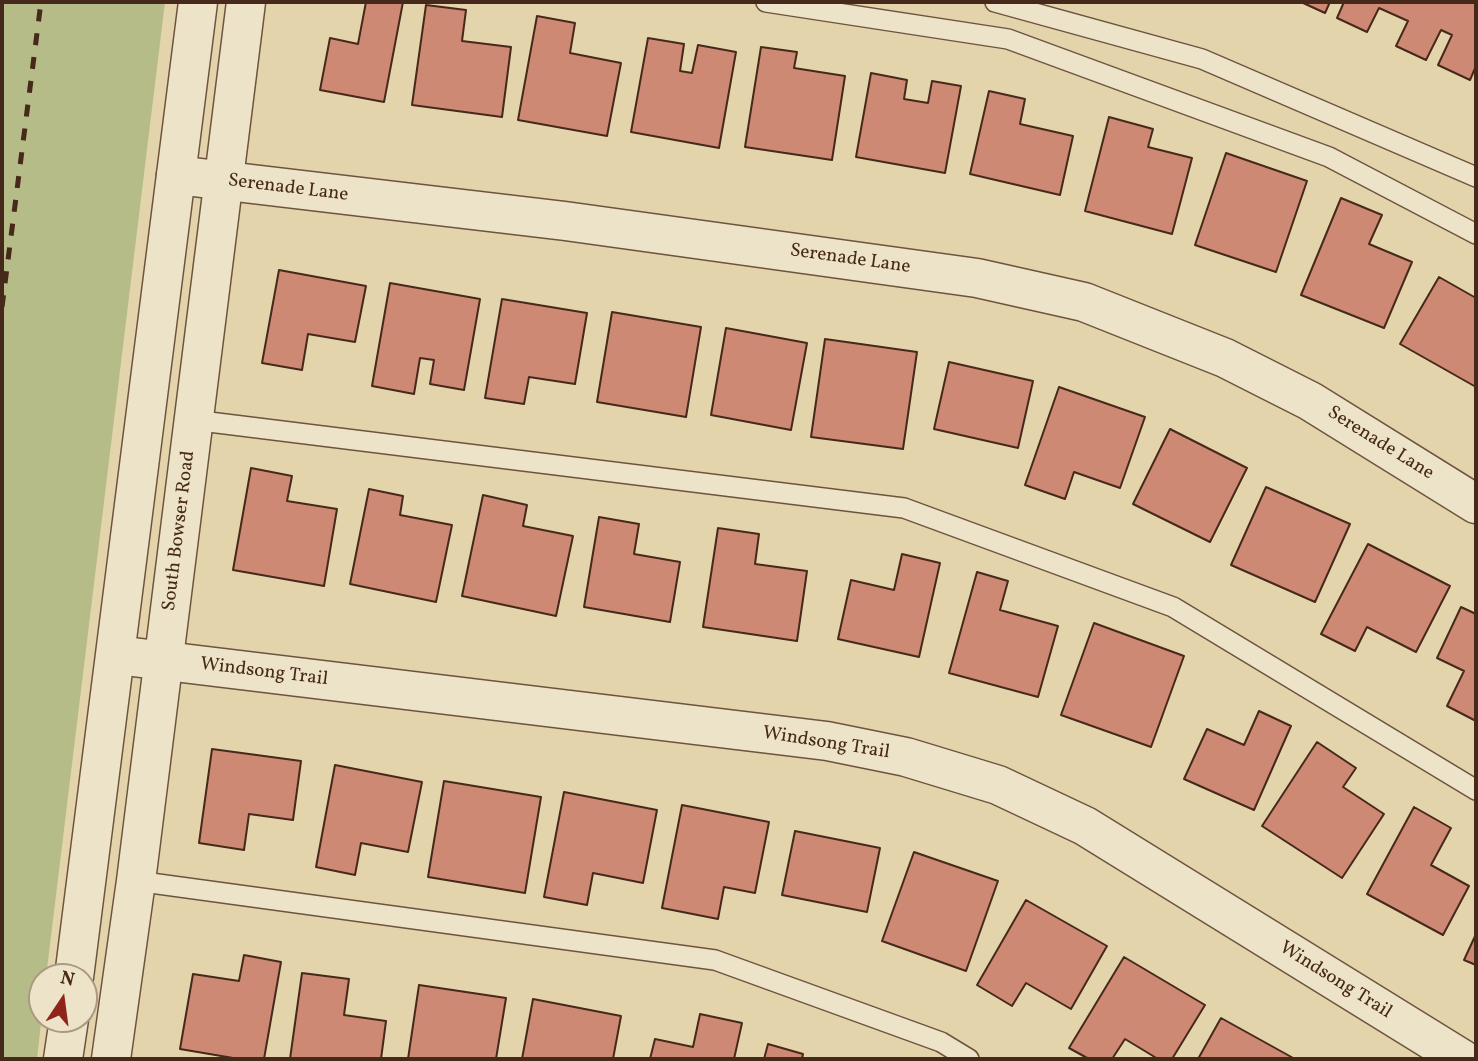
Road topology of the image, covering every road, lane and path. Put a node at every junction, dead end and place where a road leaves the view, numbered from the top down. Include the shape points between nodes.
1 (198, 2) edge
2 (246, 2) edge
3 (766, 2) edge
4 (995, 2) edge
5 (176, 176) junction
6 (1476, 177) edge
7 (223, 181) junction
8 (1476, 234) edge
9 (193, 420) junction
10 (1476, 503) edge
11 (116, 655) junction
12 (163, 660) junction
13 (1476, 790) edge
14 (136, 881) junction
15 (77, 963) edge
16 (67, 1033) edge
17 (63, 1059) edge
18 (111, 1059) edge
19 (969, 1059) edge
20 (1462, 1059) edge

1 - 5 street
2 - 7 street, South Bowser Road
3 - 8 lane via 1008,39 1329,157
4 - 6 lane via 1202,59
5 - 7 street, Serenade Lane
5 - 11 street
7 - 9 street, South Bowser Road
7 - 10 street, Serenade Lane via 552,219 977,278 1084,302 1225,358 1298,394
9 - 12 street, South Bowser Road
9 - 13 lane via 904,508 1173,607
11 - 12 street, Windsong Trail
11 - 15 street
12 - 14 street, South Bowser Road
12 - 20 street, Windsong Trail via 827,741 906,757 998,785 1085,826
14 - 18 street, South Bowser Road
14 - 19 lane via 715,960 942,1042
16 - 17 street

